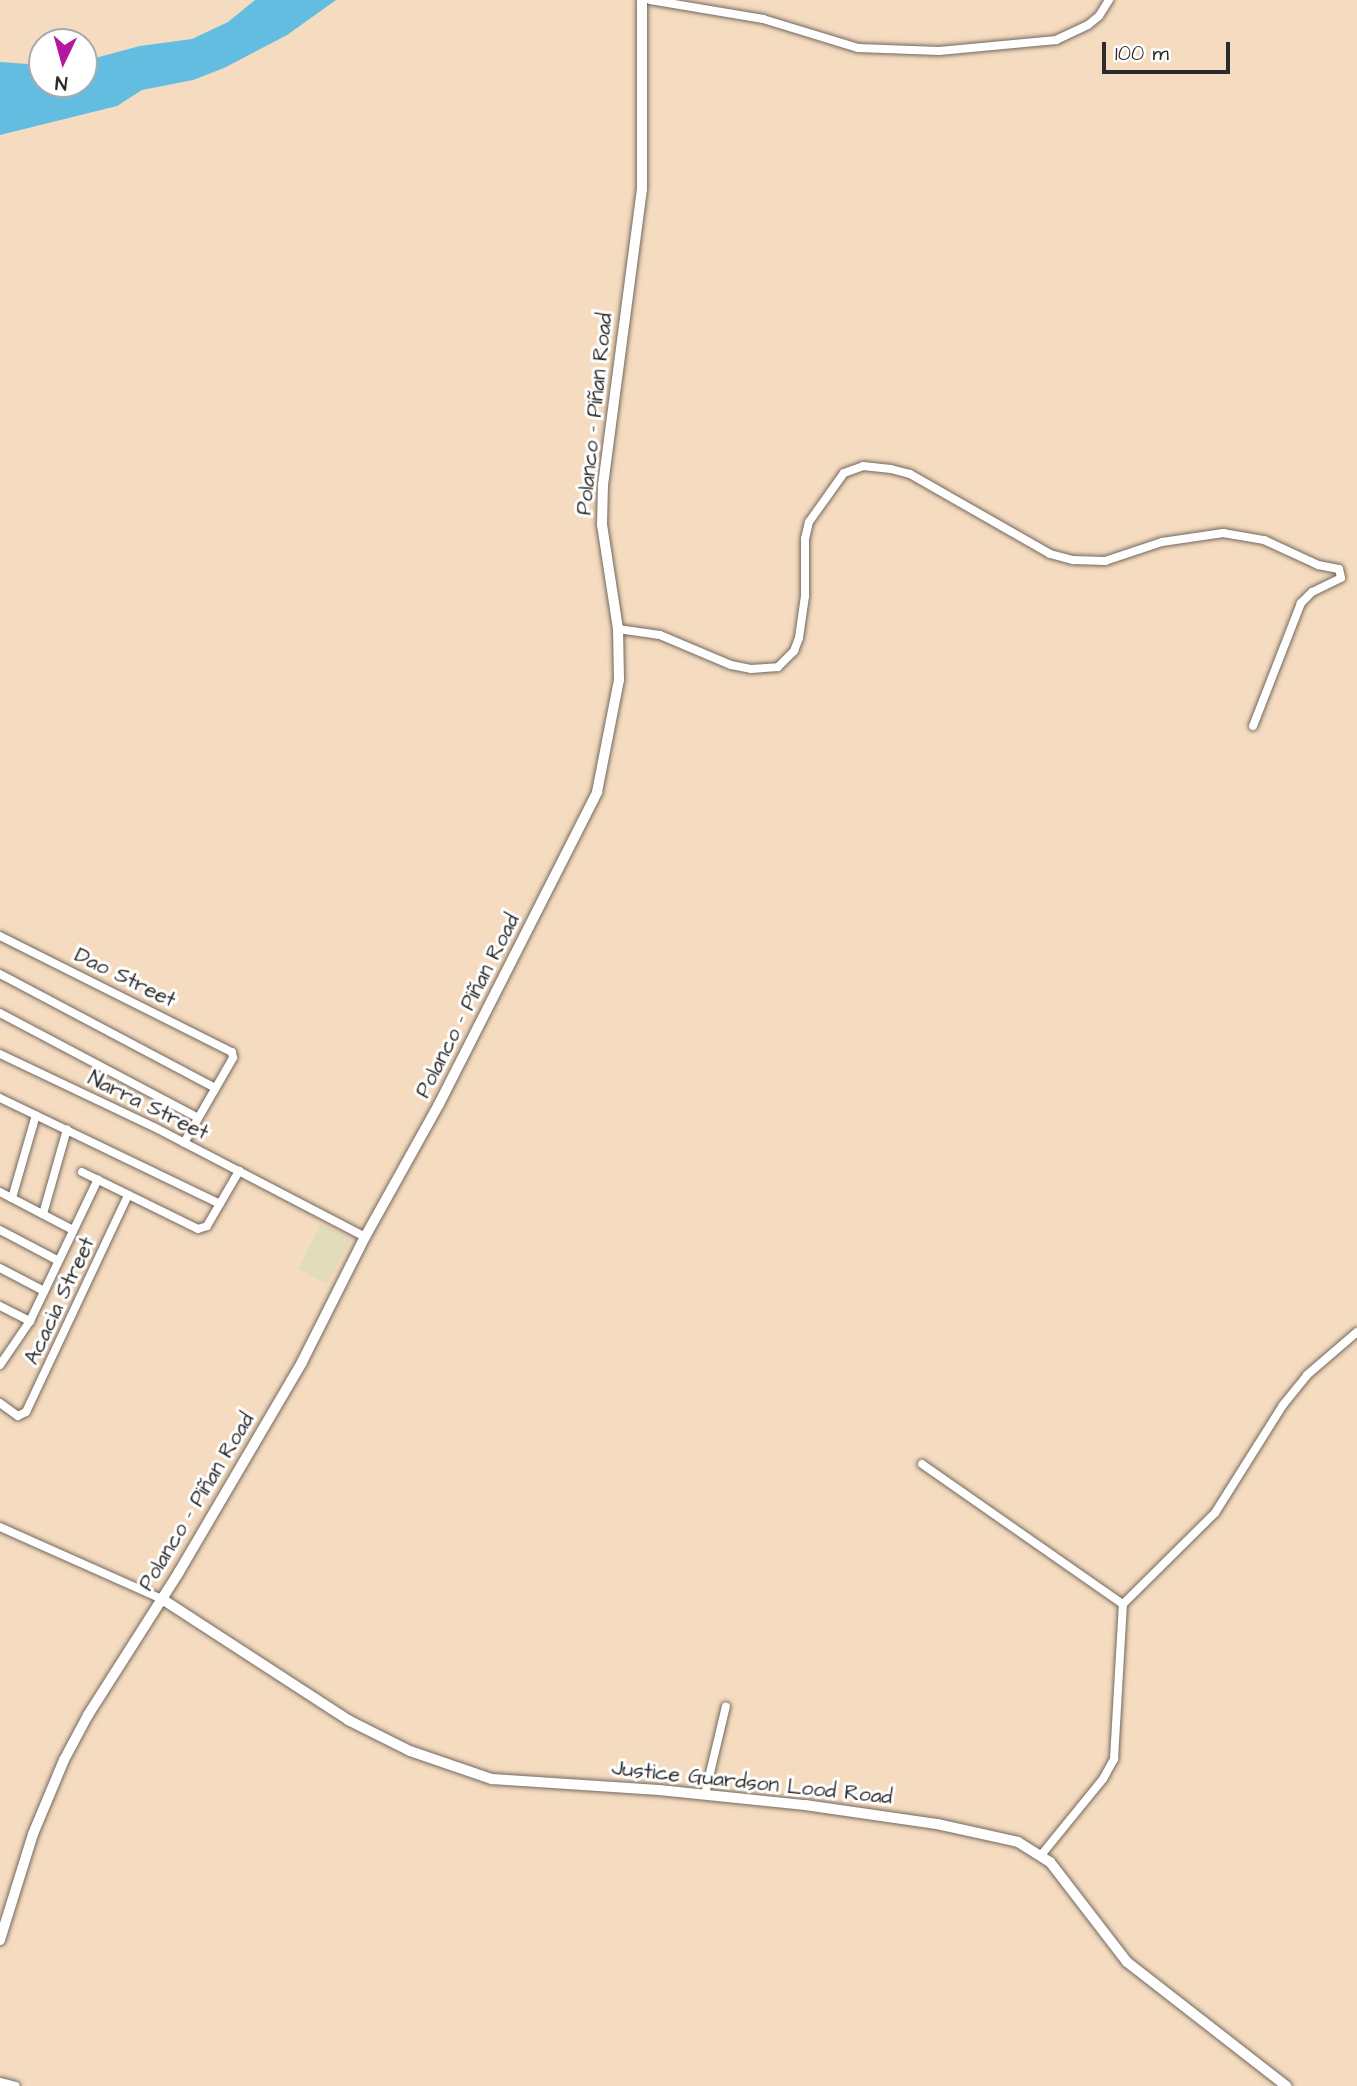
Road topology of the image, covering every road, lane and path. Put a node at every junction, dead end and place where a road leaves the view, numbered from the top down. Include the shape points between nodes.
1 (642, 0) edge
2 (650, 0) edge
3 (1109, 0) edge
4 (618, 629) junction
5 (1253, 726) dead end
6 (0, 936) edge
7 (0, 974) edge
8 (0, 1013) edge
9 (0, 1054) edge
10 (215, 1088) junction
11 (0, 1098) edge
12 (36, 1115) junction
13 (198, 1118) junction
14 (67, 1129) junction
15 (184, 1143) junction
16 (239, 1171) junction
17 (82, 1172) dead end
18 (98, 1179) junction
19 (0, 1192) edge
20 (128, 1195) junction
21 (12, 1198) junction
22 (220, 1204) junction
23 (43, 1214) junction
24 (0, 1230) edge
25 (73, 1230) junction
26 (365, 1237) junction
27 (57, 1260) junction
28 (0, 1268) edge
29 (44, 1291) junction
30 (0, 1306) edge
31 (30, 1321) junction
32 (1357, 1332) edge
33 (0, 1346) edge
34 (10, 1351) junction
35 (0, 1365) edge
36 (0, 1403) edge
37 (922, 1464) dead end
38 (0, 1527) edge
39 (162, 1599) junction
40 (1124, 1604) junction
41 (726, 1706) dead end
42 (705, 1794) junction
43 (1042, 1854) junction
44 (3, 1918) edge
45 (0, 1940) edge
46 (0, 2082) edge
47 (16, 2086) edge
48 (1286, 2086) edge

1 - 4 main road, Polanco - Piñan Road via 642,189 601,525
2 - 3 street via 763,19 858,48 939,51 1056,40 1088,25
4 - 5 street via 660,635 731,665 778,667 794,651 799,638 809,522 844,473 863,466 891,469 910,474 1050,554 1073,560 1105,561 1162,542 1223,533 1264,540 1318,565 1339,569 1341,578 1301,603
4 - 26 main road, Polanco - Piñan Road via 619,680 597,792 439,1104
6 - 10 street, Dao Street via 228,1049 234,1055
7 - 10 street
8 - 13 street
9 - 15 street, Narra Street
10 - 13 street
11 - 12 street
12 - 14 street
12 - 21 street
13 - 15 street
14 - 22 street
14 - 23 street
15 - 16 street, Narra Street
16 - 22 street
16 - 26 street, Narra Street
17 - 18 street
18 - 20 street
18 - 25 street
19 - 21 street
20 - 22 street via 203,1229
20 - 36 street, Acacia Street via 26,1412 18,1416
21 - 23 street
23 - 25 street
24 - 27 street
25 - 27 street
26 - 39 main road, Polanco - Piñan Road via 302,1362
27 - 29 street
28 - 29 street
29 - 31 street
30 - 31 street
31 - 34 street
32 - 40 street via 1307,1375 1214,1513
33 - 34 street
34 - 35 street
37 - 40 street
38 - 39 street
39 - 42 main road, Justice Guardson Lood Road via 320,1705 437,1762 509,1782
39 - 44 main road, Polanco - Piñan Road via 64,1760
40 - 43 street via 1114,1759
41 - 42 street
42 - 43 main road, Justice Guardson Lood Road via 937,1824 1018,1842
43 - 48 main road, Justice Guardson Lood Road via 1127,1962
44 - 45 main road, Polanco - Piñan Road
46 - 47 street

